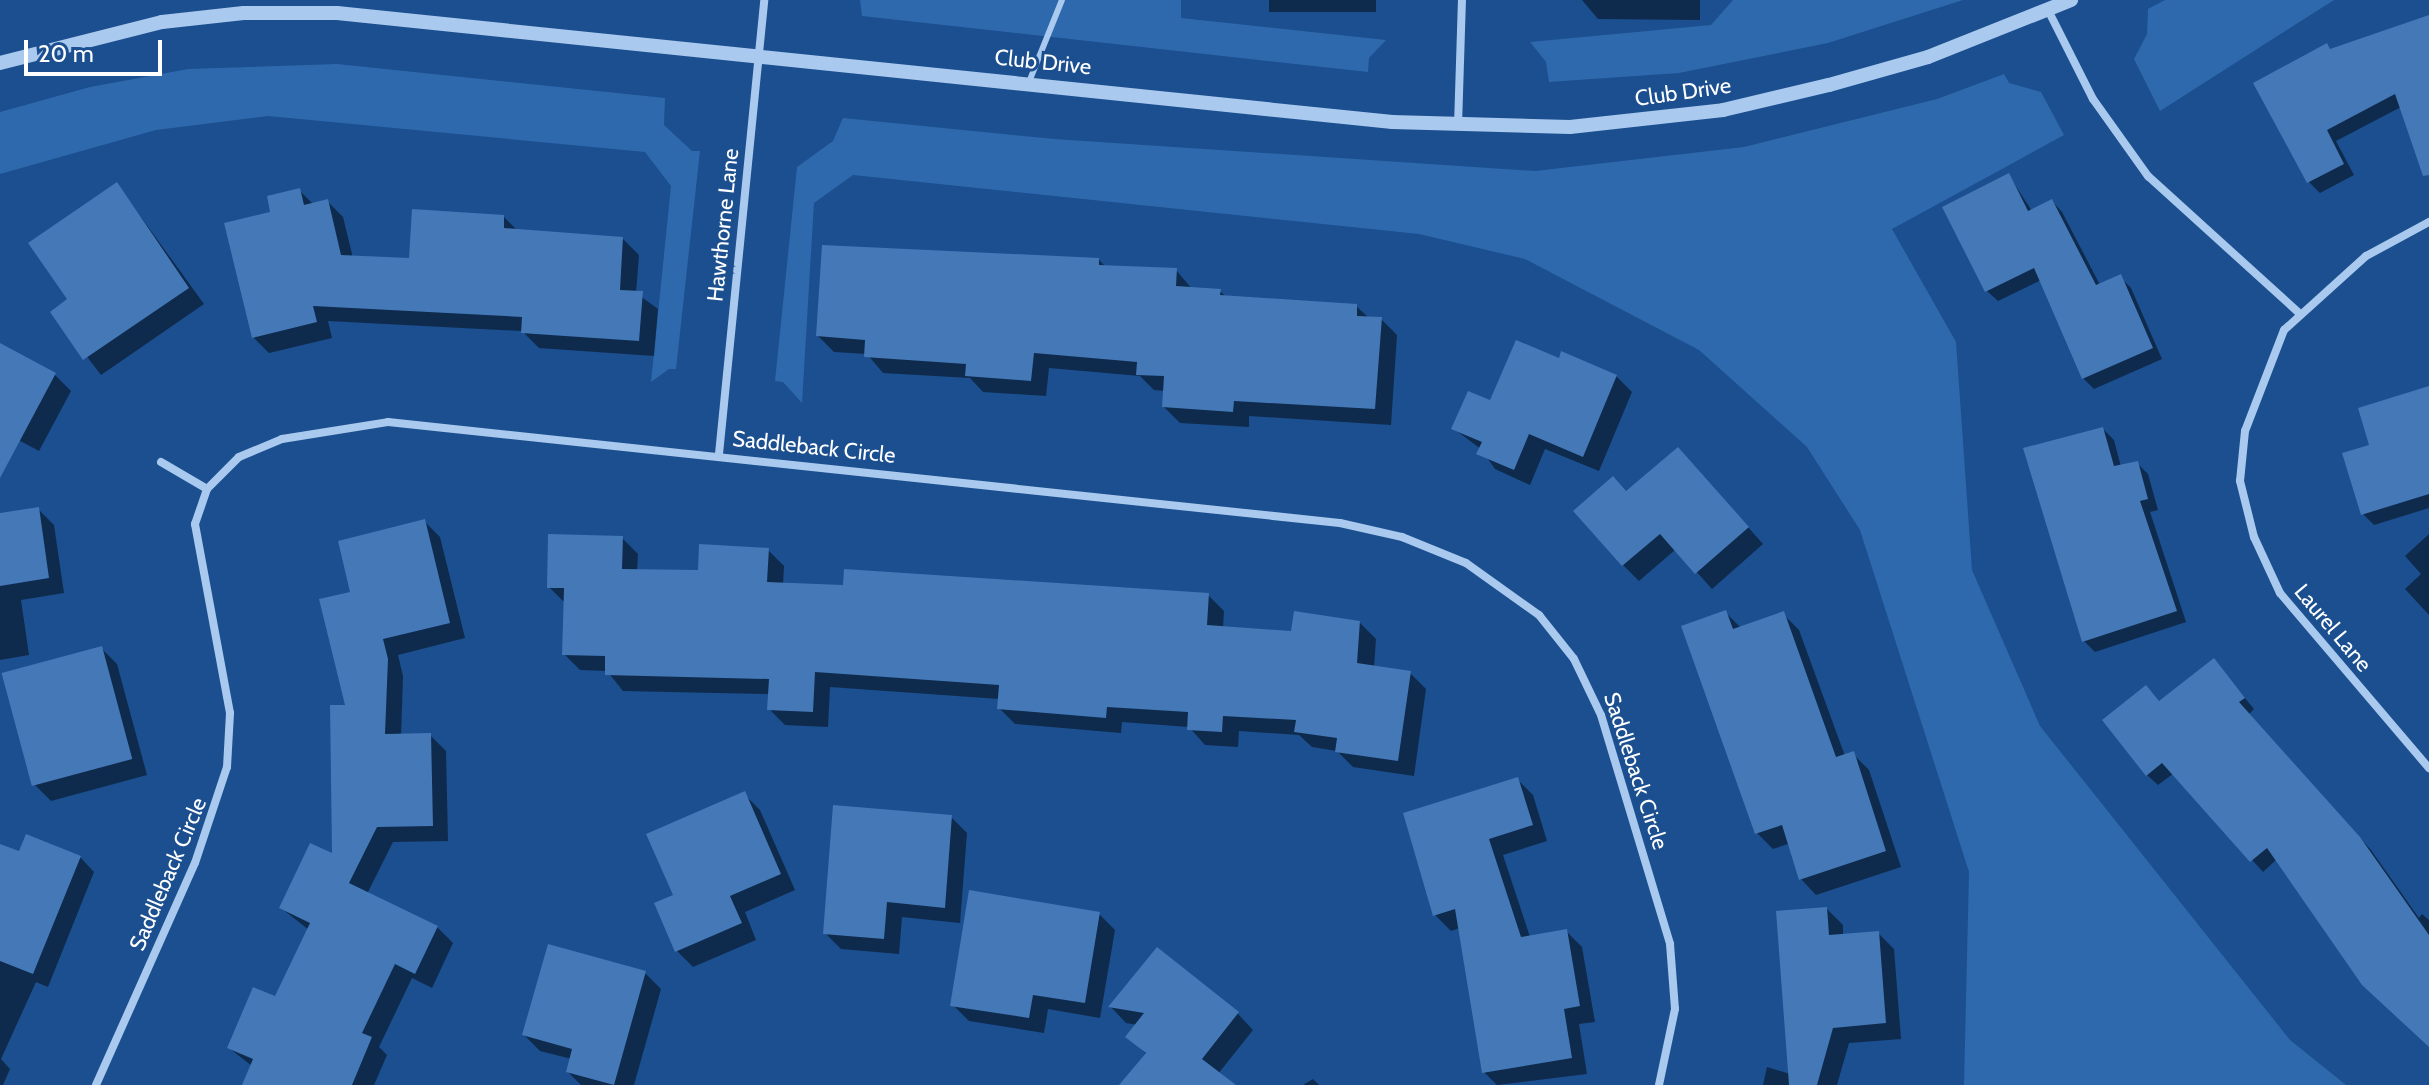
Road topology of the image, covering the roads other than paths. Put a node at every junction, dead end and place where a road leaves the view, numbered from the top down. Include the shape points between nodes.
1 (764, 0) edge
2 (1062, 0) edge
3 (1462, 0) edge
4 (2071, 0) edge
5 (2048, 10) junction
6 (758, 55) junction
7 (0, 63) edge
8 (1028, 82) junction
9 (1458, 126) junction
10 (2429, 222) edge
11 (2298, 312) junction
12 (719, 454) junction
13 (161, 462) dead end
14 (207, 489) junction
15 (2429, 768) edge
16 (96, 1085) edge
17 (1659, 1085) edge

1 - 6 street, Hawthorne Lane
2 - 8 lane
3 - 9 street
4 - 5 street, Club Drive
5 - 9 street, Club Drive via 1928,57 1723,110 1570,127
5 - 11 street via 2093,99 2148,176
6 - 7 street, Club Drive via 415,19 244,13 162,22
6 - 8 street, Club Drive
6 - 12 street, Hawthorne Lane
8 - 9 street, Club Drive
10 - 11 street, Laurel Lane via 2366,256
11 - 15 street, Laurel Lane via 2273,353 2245,431 2240,481 2248,519 2265,563 2295,613
12 - 14 street, Saddleback Circle via 388,422 282,439 239,457
12 - 17 street, Saddleback Circle via 1340,523 1438,550 1508,589 1558,637 1587,683 1664,915 1675,1009
13 - 14 street
14 - 16 street, Saddleback Circle via 195,524 230,713 227,767 205,838

